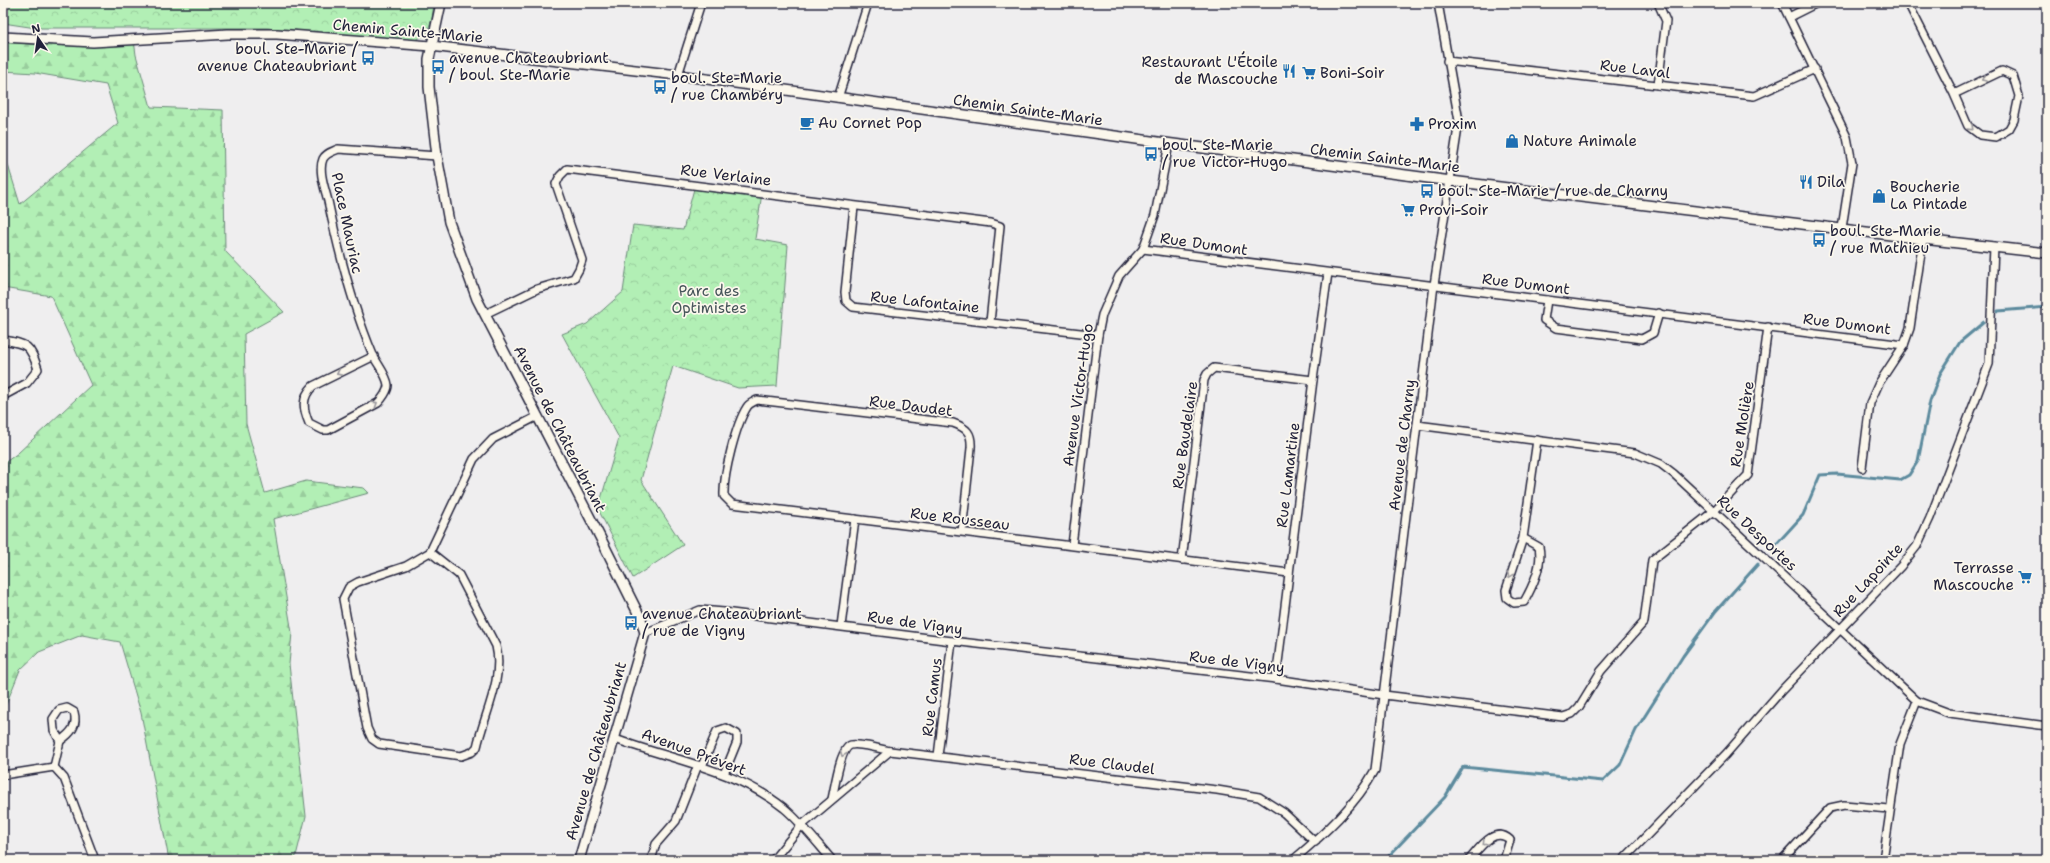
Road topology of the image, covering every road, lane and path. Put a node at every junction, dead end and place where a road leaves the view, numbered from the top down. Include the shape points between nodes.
1 (441, 3) edge
2 (701, 3) edge
3 (868, 3) edge
4 (1438, 3) edge
5 (1658, 3) edge
6 (1782, 3) edge
7 (1817, 3) edge
8 (1908, 3) edge
9 (1789, 17) junction
10 (3, 37) edge
11 (431, 46) junction
12 (1448, 61) junction
13 (1815, 69) junction
14 (678, 75) junction
15 (1658, 84) junction
16 (1954, 94) junction
17 (838, 98) junction
18 (1169, 144) junction
19 (437, 156) junction
20 (1451, 181) junction
21 (854, 207) junction
22 (1842, 228) junction
23 (1923, 239) junction
24 (1994, 247) junction
25 (1143, 249) junction
26 (2047, 252) edge
27 (1328, 274) junction
28 (1434, 285) junction
29 (1547, 300) junction
30 (1659, 313) junction
31 (485, 314) junction
32 (990, 322) junction
33 (1768, 328) junction
34 (1098, 335) junction
35 (3, 340) edge
36 (1904, 345) junction
37 (374, 356) junction
38 (1313, 380) junction
39 (3, 396) edge
40 (748, 405) joint
41 (538, 416) junction
42 (1418, 425) junction
43 (1536, 440) junction
44 (1862, 468) dead end
45 (1714, 512) junction
46 (855, 519) junction
47 (962, 532) junction
48 (1523, 538) junction
49 (1072, 545) junction
50 (430, 552) junction
51 (1182, 560) junction
52 (1289, 573) junction
53 (841, 626) junction
54 (1840, 628) junction
55 (645, 634) junction
56 (952, 641) junction
57 (1276, 679) junction
58 (1384, 695) junction
59 (1917, 701) junction
60 (2047, 726) edge
61 (615, 739) junction
62 (60, 741) dead end
63 (890, 751) junction
64 (938, 756) junction
65 (700, 766) junction
66 (54, 767) junction
67 (724, 774) junction
68 (3, 775) edge
69 (832, 798) junction
70 (1889, 809) junction
71 (801, 826) junction
72 (1315, 842) junction
73 (95, 860) edge
74 (579, 860) edge
75 (651, 860) edge
76 (773, 860) edge
77 (832, 860) edge
78 (1293, 860) edge
79 (1469, 860) edge
80 (1504, 860) edge
81 (1623, 860) edge
82 (1782, 860) edge
83 (1883, 860) edge

1 - 11 street, Avenue de Châteaubriant
2 - 14 street
3 - 17 street
4 - 12 street, Avenue de Charny
5 - 15 street via 1666,21
6 - 9 street
7 - 9 street
8 - 16 street
9 - 13 street
10 - 11 street, Chemin Sainte-Marie via 93,42 228,34 277,34
11 - 14 street, Chemin Sainte-Marie
11 - 19 street, Avenue de Châteaubriant via 429,87
12 - 15 street, Rue Laval
12 - 20 street, Avenue de Charny via 1459,121
13 - 15 street, Rue Laval via 1754,96
13 - 22 street via 1847,137 1852,163
14 - 17 street, Chemin Sainte-Marie
16 -> 16 street via 1968,126 1980,135 1996,137 2009,129 2014,120 2019,96 2013,76 2002,71
17 - 18 street, Chemin Sainte-Marie
18 - 20 street, Chemin Sainte-Marie
18 - 25 street, Avenue Victor-Hugo via 1155,215
19 - 31 street, Avenue de Châteaubriant via 449,222 465,272
19 - 37 street, Place Mauriac via 338,149 327,154 322,160 323,177 349,292
20 - 22 street, Chemin Sainte-Marie
20 - 28 street, Avenue de Charny
21 - 31 street, Rue Verlaine via 756,192 567,169 556,184 582,260 580,269 574,278 537,289
21 - 32 street, Rue Lafontaine via 845,292 846,301 853,307
21 - 32 street, Rue Verlaine via 1000,226
22 - 23 street, Chemin Sainte-Marie
23 - 24 street, Chemin Sainte-Marie
23 - 36 street via 1910,328
24 - 26 street, Chemin Sainte-Marie
24 - 54 street, Rue Lapointe via 1989,364 1930,518 1917,546 1901,566
25 - 27 street, Rue Dumont
25 - 34 street, Avenue Victor-Hugo via 1120,276 1102,315
27 - 28 street, Rue Dumont
27 - 38 street, Rue Lamartine
28 - 29 street, Rue Dumont
28 - 42 street, Avenue de Charny
29 - 30 street, Rue Dumont
29 - 30 street via 1544,320 1556,328 1642,339 1654,333
30 - 33 street, Rue Dumont
31 - 41 street, Avenue de Châteaubriant
32 - 34 street, Rue Lafontaine
33 - 36 street, Rue Dumont
33 - 45 street, Rue Molière via 1748,475
34 - 49 street, Avenue Victor-Hugo
35 - 39 street via 23,343 32,352 38,370 27,383
36 - 44 street via 1879,383 1870,403
37 -> 37 street, Place Mauriac via 313,386 308,391 303,400 309,424 328,430 378,403 388,386
38 - 51 street, Rue Baudelaire via 1214,368 1207,374 1204,380
38 - 52 street, Rue Lamartine
40 - 46 street, Rue Rousseau via 740,422 724,482 724,496 732,504
40 - 47 street, Rue Daudet via 757,400 954,423 965,427 972,436 972,448
41 - 50 street via 493,439 474,459
41 - 55 street, Avenue de Châteaubriant via 641,618
42 - 43 street, Rue Desportes
42 - 58 street, Avenue de Charny
43 - 45 street, Rue Desportes via 1635,453 1647,457 1674,474
43 - 48 street
45 - 54 street, Rue Desportes
45 - 58 street, Rue de Vigny via 1652,560 1644,622 1601,671 1572,714 1563,717
46 - 47 street, Rue Rousseau
46 - 53 street
47 - 49 street, Rue Rousseau
48 -> 48 street via 1506,590 1507,598 1514,603 1524,602 1541,558 1539,547
49 - 51 street, Rue Rousseau
50 - 50 street via 406,566 358,582 349,587 343,599 367,728 372,739 379,744 461,756 472,752 476,747 498,670 498,656 496,646 459,575
51 - 52 street, Rue Rousseau
52 - 57 street, Rue Lamartine
53 - 55 street, Rue de Vigny via 700,610
53 - 56 street, Rue de Vigny
54 - 59 street, Rue Desportes
54 - 81 street, Rue Lapointe via 1740,739
55 - 61 street, Avenue de Châteaubriant
56 - 57 street, Rue de Vigny
56 - 64 street, Rue Camus
57 - 58 street, Rue de Vigny
58 - 72 street, Avenue de Charny via 1374,770 1344,813
59 - 60 street, Rue Desportes via 1949,714
59 - 70 street via 1900,744
61 - 65 street, Avenue Prévert
61 - 74 street, Avenue de Châteaubriant
62 - 66 street
63 - 64 street, Rue Claudel
63 - 69 street
63 -> 69 street, Rue Claudel via 851,744 845,748
64 - 72 street, Rue Claudel via 1259,797 1284,813
65 - 67 street, Avenue Prévert
65 - 67 street via 717,731 726,728 737,734 737,742
65 - 75 street via 676,821 656,844
66 - 68 street
66 - 73 street via 64,778
67 - 71 street, Avenue Prévert via 752,787 784,809
69 - 71 street
70 - 82 street via 1844,805 1830,808
70 - 83 street
71 - 76 street
71 - 77 street, Avenue Prévert
72 - 78 street, Avenue de Charny
80 -> 79 street via 1510,840 1505,835 1498,834 1488,839

